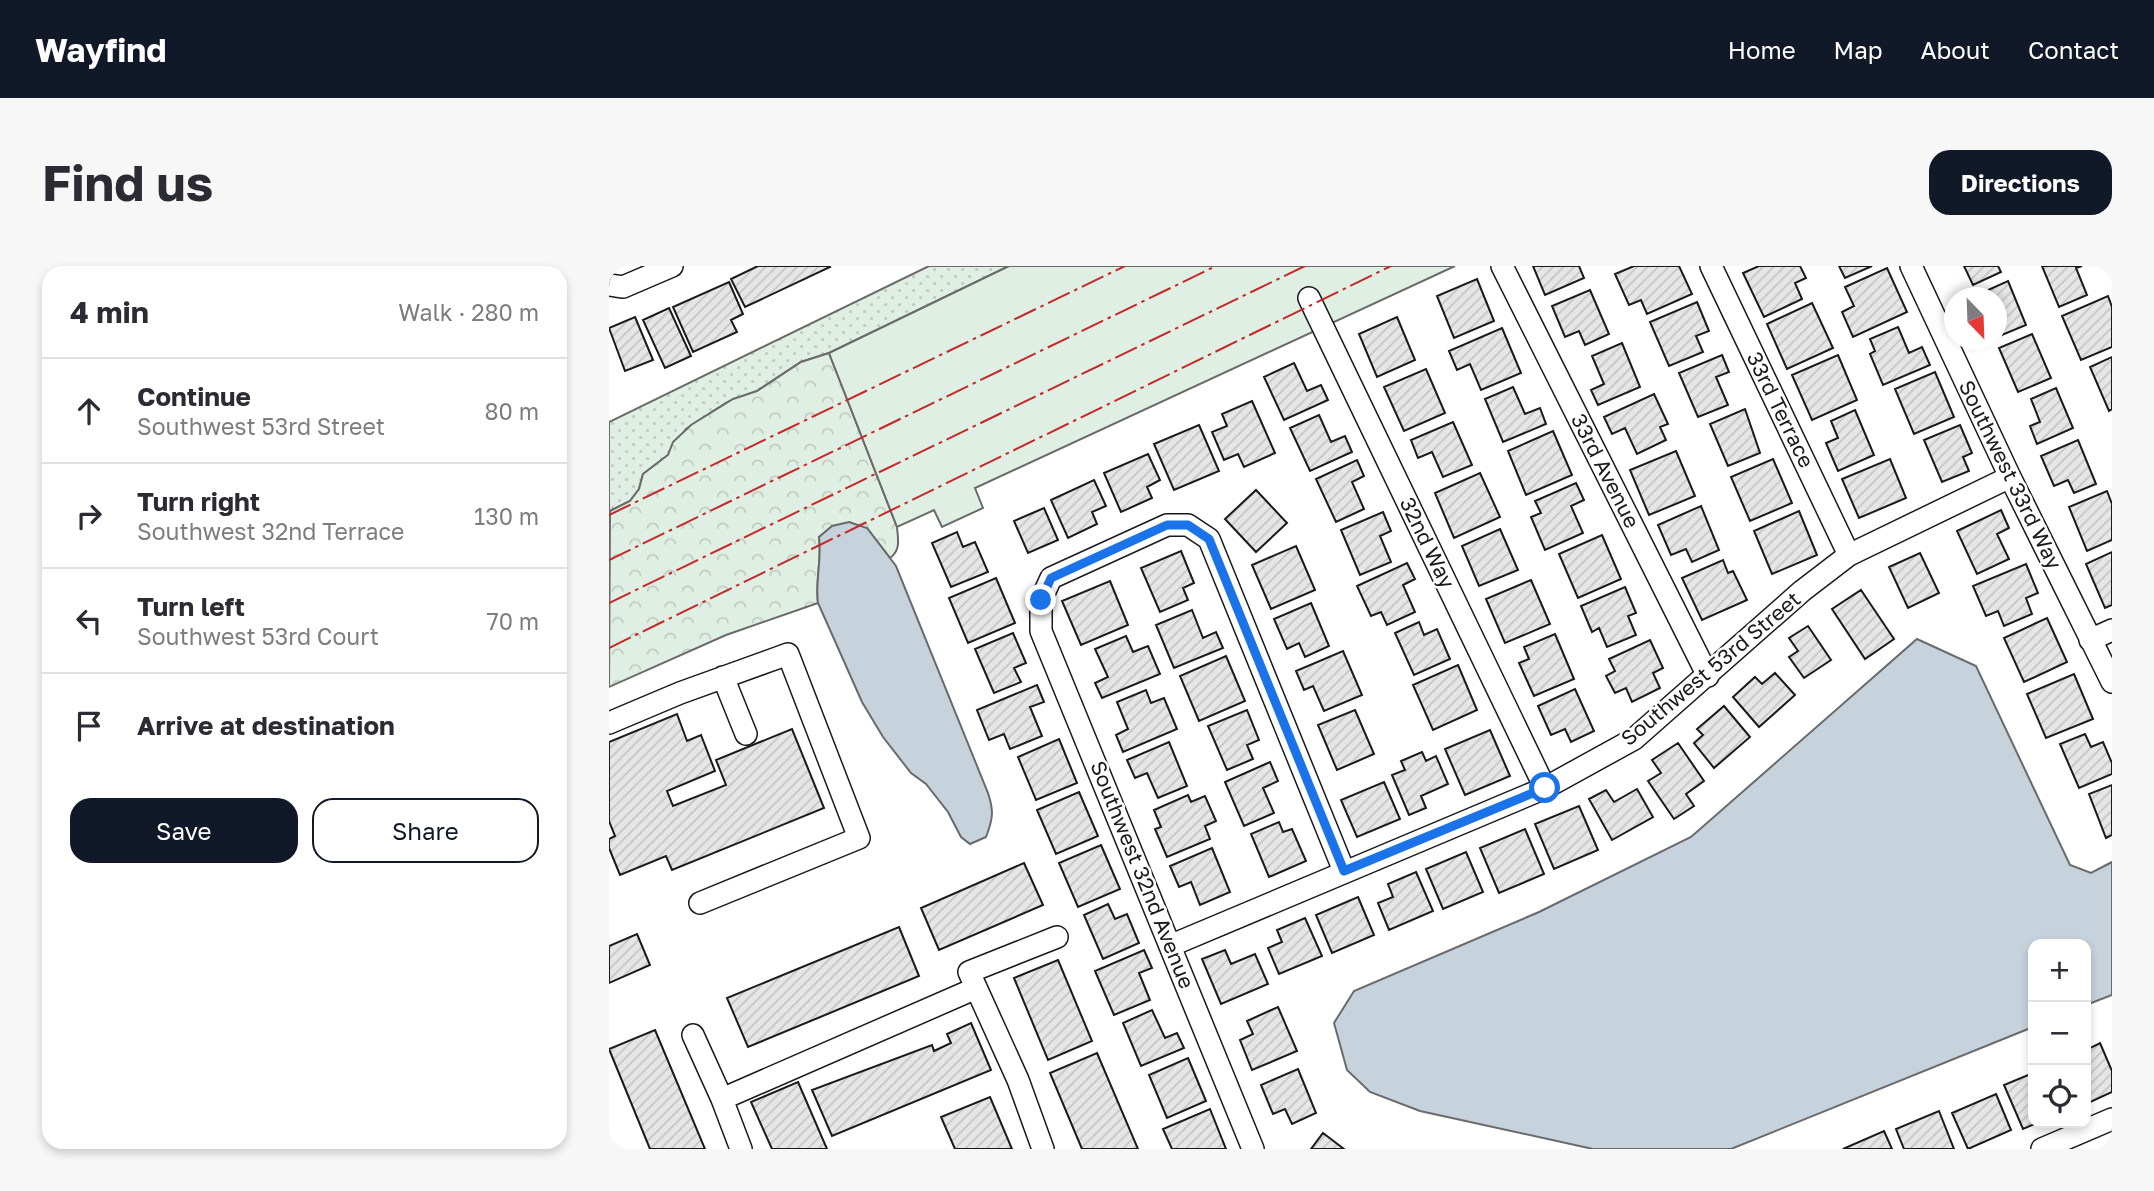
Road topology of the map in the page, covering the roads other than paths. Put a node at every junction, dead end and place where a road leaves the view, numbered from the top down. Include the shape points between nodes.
1 (673, 266) edge
2 (1502, 266) edge
3 (1711, 266) edge
4 (1911, 266) edge
5 (609, 285) edge
6 (1309, 298) dead end
7 (2010, 477) junction
8 (1849, 555) junction
9 (2112, 630) edge
10 (2090, 640) junction
11 (1708, 676) junction
12 (723, 677) junction
13 (2112, 682) edge
14 (609, 723) edge
15 (746, 734) dead end
16 (1545, 788) junction
17 (1344, 871) junction
18 (700, 903) dead end
19 (1057, 937) dead end
20 (1172, 945) junction
21 (974, 989) junction
22 (693, 1035) dead end
23 (722, 1100) junction
24 (2112, 1119) edge
25 (741, 1149) edge
26 (1043, 1149) edge
27 (1254, 1149) edge
28 (2042, 1149) edge

1 - 5 street via 623,287
2 - 11 street, 33rd Avenue
3 - 8 street, 33rd Terrace
4 - 7 street, Southwest 33rd Way
6 - 16 street, 32nd Way
7 - 8 street, Southwest 53rd Street
7 - 10 street, Southwest 33rd Way
8 - 11 street, Southwest 53rd Street
9 - 10 street
10 - 13 street, Southwest 33rd Way
11 - 16 street, Southwest 53rd Street via 1634,740
12 - 14 street
12 - 15 street
12 - 18 street via 789,654 859,838
16 - 17 street, Southwest 53rd Street
17 - 20 street, Southwest 53rd Street
17 - 20 street, Southwest 32nd Avenue via 1209,539 1188,525 1167,525 1051,578 1041,600 1041,631
19 - 21 street via 969,972
20 - 27 street, Southwest 32nd Avenue
21 - 23 street
21 - 26 street via 1018,1080
22 - 23 street
23 - 25 street
24 - 28 street

